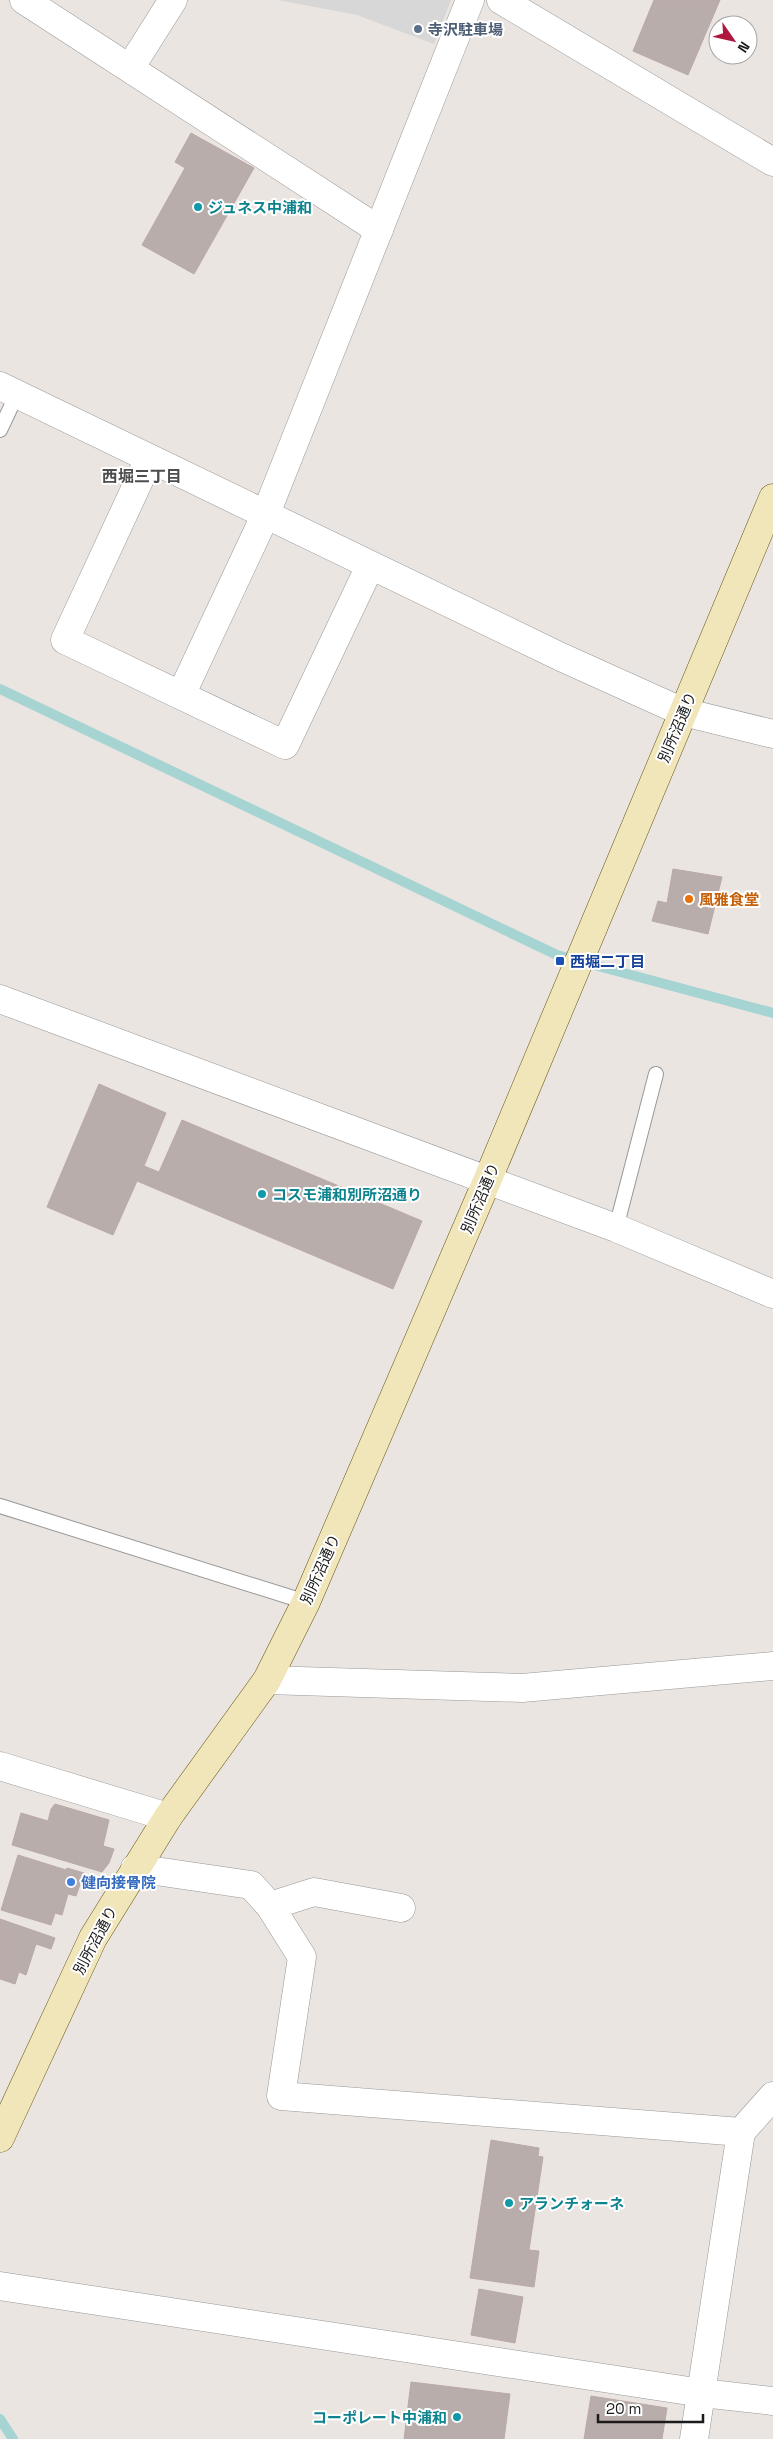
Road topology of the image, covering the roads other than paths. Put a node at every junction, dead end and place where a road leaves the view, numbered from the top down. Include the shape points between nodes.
1 (24, 0) edge
2 (173, 0) edge
3 (470, 0) edge
4 (501, 0) edge
5 (130, 68) junction
6 (773, 162) edge
7 (379, 230) junction
8 (8, 390) edge
9 (0, 430) edge
10 (149, 459) junction
11 (773, 498) edge
12 (265, 516) junction
13 (370, 566) junction
14 (181, 695) junction
15 (683, 712) junction
16 (773, 734) edge
17 (0, 999) edge
18 (656, 1074) dead end
19 (487, 1181) junction
20 (616, 1228) junction
21 (773, 1294) edge
22 (0, 1506) edge
23 (306, 1602) junction
24 (773, 1666) edge
25 (267, 1680) junction
26 (0, 1766) edge
27 (168, 1817) junction
28 (135, 1868) junction
29 (270, 1906) junction
30 (401, 1908) dead end
31 (773, 2096) edge
32 (1, 2132) edge
33 (741, 2132) junction
34 (0, 2286) edge
35 (702, 2393) junction
36 (773, 2402) edge
37 (694, 2439) edge

1 - 5 street
2 - 5 street
3 - 7 street
4 - 6 street
5 - 7 street
7 - 12 street
8 - 9 lane
8 - 10 street
10 - 12 street
10 - 14 street via 65,640
11 - 15 street, 別所沼通り
12 - 13 street
12 - 14 street
13 - 14 street via 285,745
13 - 15 street
15 - 16 street
15 - 19 street, 別所沼通り
17 - 19 street
18 - 20 lane
19 - 20 street
19 - 23 street, 別所沼通り
20 - 21 street
22 - 23 lane
23 - 25 street, 別所沼通り
24 - 25 street via 522,1688
25 - 27 street, 別所沼通り
26 - 27 street
27 - 28 street, 別所沼通り
28 - 29 street via 251,1885
28 - 32 street, 別所沼通り via 94,1938
29 - 30 street via 314,1892
29 - 33 street via 302,1957 281,2096
31 - 33 street
33 - 35 street
34 - 35 street
35 - 36 street
35 - 37 street

